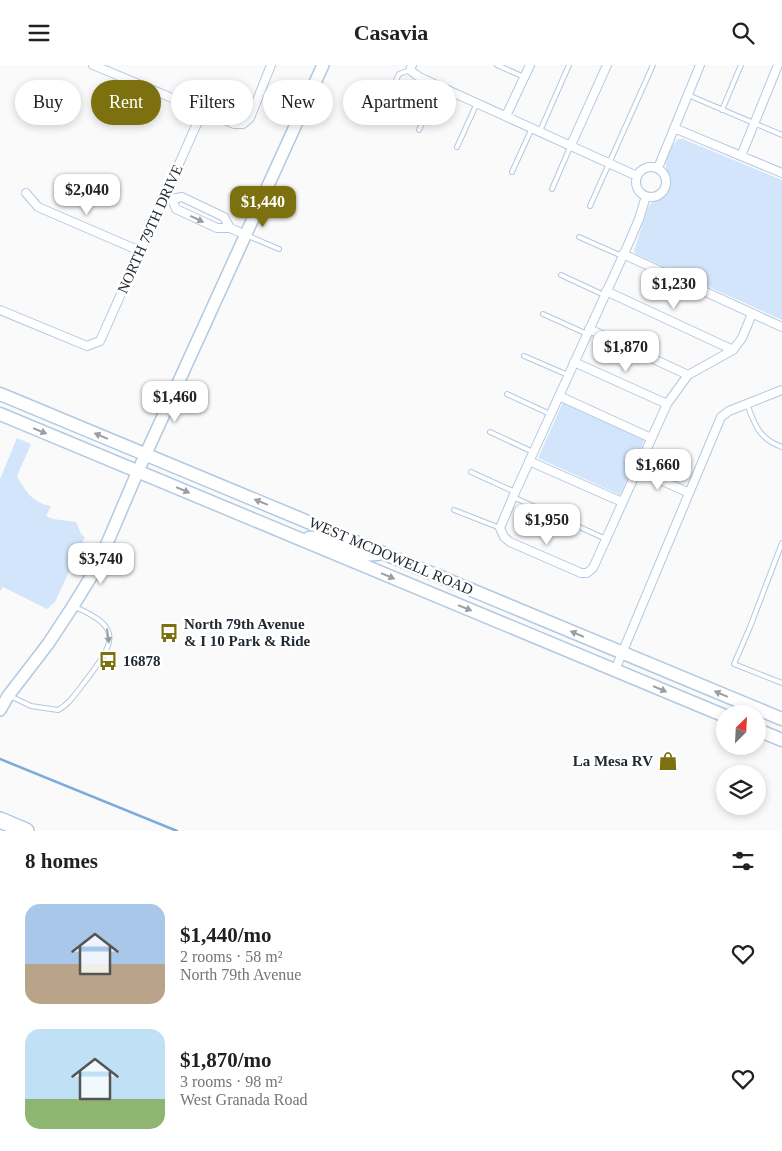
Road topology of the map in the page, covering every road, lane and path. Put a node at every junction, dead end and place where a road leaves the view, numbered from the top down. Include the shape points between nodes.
1 (93, 65) edge
2 (271, 65) edge
3 (323, 65) edge
4 (497, 65) edge
5 (530, 65) edge
6 (569, 65) edge
7 (607, 65) edge
8 (653, 65) edge
9 (700, 65) edge
10 (741, 65) edge
11 (778, 65) edge
12 (411, 68) edge
13 (524, 77) junction
14 (396, 80) edge
15 (425, 80) edge
16 (456, 94) edge
17 (688, 95) junction
18 (171, 97) edge
19 (477, 103) junction
20 (253, 110) edge
21 (722, 110) junction
22 (506, 116) junction
23 (754, 123) junction
24 (197, 125) edge
25 (421, 125) edge
26 (532, 128) junction
27 (674, 128) junction
28 (419, 130) dead end
29 (540, 132) junction
30 (782, 135) edge
31 (571, 145) junction
32 (457, 147) dead end
33 (741, 156) junction
34 (610, 163) junction
35 (658, 168) junction
36 (512, 172) dead end
37 (782, 173) edge
38 (637, 176) junction
39 (552, 189) dead end
40 (26, 193) dead end
41 (646, 196) junction
42 (168, 197) junction
43 (590, 206) dead end
44 (230, 228) junction
45 (246, 235) junction
46 (579, 237) dead end
47 (279, 249) dead end
48 (140, 251) junction
49 (623, 255) junction
50 (561, 275) dead end
51 (605, 293) junction
52 (0, 310) edge
53 (543, 314) dead end
54 (752, 314) junction
55 (782, 327) edge
56 (588, 332) junction
57 (733, 350) junction
58 (524, 355) dead end
59 (574, 362) junction
60 (568, 375) junction
61 (688, 375) junction
62 (782, 390) edge
63 (0, 394) edge
64 (507, 395) dead end
65 (559, 396) junction
66 (668, 403) junction
67 (747, 404) junction
68 (0, 414) edge
69 (550, 414) junction
70 (490, 432) dead end
71 (652, 438) junction
72 (782, 447) edge
73 (533, 452) junction
74 (146, 455) junction
75 (530, 461) junction
76 (637, 469) junction
77 (138, 471) junction
78 (471, 472) dead end
79 (689, 493) junction
80 (514, 495) junction
81 (622, 502) junction
82 (454, 510) dead end
83 (500, 528) junction
84 (606, 539) junction
85 (303, 541) junction
86 (782, 543) edge
87 (383, 554) junction
88 (428, 572) junction
89 (420, 589) junction
90 (73, 606) junction
91 (622, 653) junction
92 (615, 670) junction
93 (782, 683) edge
94 (8, 696) junction
95 (0, 710) edge
96 (716, 712) edge
97 (782, 719) edge
98 (766, 733) edge
99 (782, 740) edge
100 (0, 820) edge
101 (26, 831) edge

1 - 18 street
2 - 20 street
3 - 45 street
4 - 13 lane
5 - 13 street
6 - 29 lane
7 - 31 street
8 - 34 lane
9 - 17 street
10 - 21 lane
11 - 23 street
12 - 14 lane via 399,74
12 - 15 street
13 - 22 street
16 - 19 street
17 - 21 lane
17 - 27 street
19 - 22 street
19 - 32 lane
21 - 23 lane
22 - 26 street
23 - 30 lane
23 - 33 street
24 - 42 street, NORTH 79TH DRIVE
25 - 28 lane
26 - 29 street
26 - 36 lane
27 - 33 street
27 - 35 street
29 - 31 street
31 - 34 street
31 - 39 lane
33 - 37 street
34 - 38 street
34 - 43 lane
35 - 38 street via 648,167
35 - 41 street via 666,176 665,188 658,195
38 - 41 street via 638,190
40 - 48 street via 38,207
41 - 49 street
42 -> 44 street via 176,209 217,228
42 - 44 street via 182,197 224,217
42 - 48 street, NORTH 79TH DRIVE
44 - 45 street
45 - 47 lane
45 - 74 street
46 - 49 lane
48 - 52 street, NORTH 79TH DRIVE via 100,341 94,345 87,346
49 - 51 street
49 - 54 street
50 - 51 lane
51 - 56 street
51 - 57 street
53 - 56 lane
54 - 55 street
54 - 57 street
56 - 59 street
56 - 61 street
57 - 61 street
58 - 60 lane
59 - 60 street
59 - 66 street
60 - 65 street
61 - 66 street
62 - 67 street
74 -> 63 main road, WEST MCDOWELL ROAD
64 - 69 lane
65 - 69 street
65 - 71 street
66 - 71 street
67 - 72 lane via 755,426 764,437
67 - 79 street via 721,417
68 -> 77 main road, WEST MCDOWELL ROAD
69 - 73 street
70 - 73 lane
71 - 76 street
73 - 75 street
74 - 77 street
87 -> 74 main road, WEST MCDOWELL ROAD
75 - 80 street
75 - 81 street
76 - 79 street
76 - 81 street
77 -> 85 main road, WEST MCDOWELL ROAD
77 - 90 street via 97,567
78 - 80 lane
79 - 91 street
80 - 83 street
80 - 84 lane
81 - 84 street
82 - 83 lane
83 - 84 street via 510,542 580,573 587,573 593,567
85 - 87 main road via 314,537 362,554
85 -> 89 main road, WEST MCDOWELL ROAD
86 - 93 lane via 734,663
87 - 88 main road, WEST MCDOWELL ROAD
88 - 89 main road
91 -> 88 main road, WEST MCDOWELL ROAD
89 -> 92 main road, WEST MCDOWELL ROAD
90 - 94 street
90 -> 94 lane via 94,615 108,630 108,649 102,658 69,702 58,710 31,706
91 - 92 street
97 -> 91 main road, WEST MCDOWELL ROAD
92 -> 96 main road, WEST MCDOWELL ROAD
94 - 95 street
98 - 99 main road
100 - 101 highway

